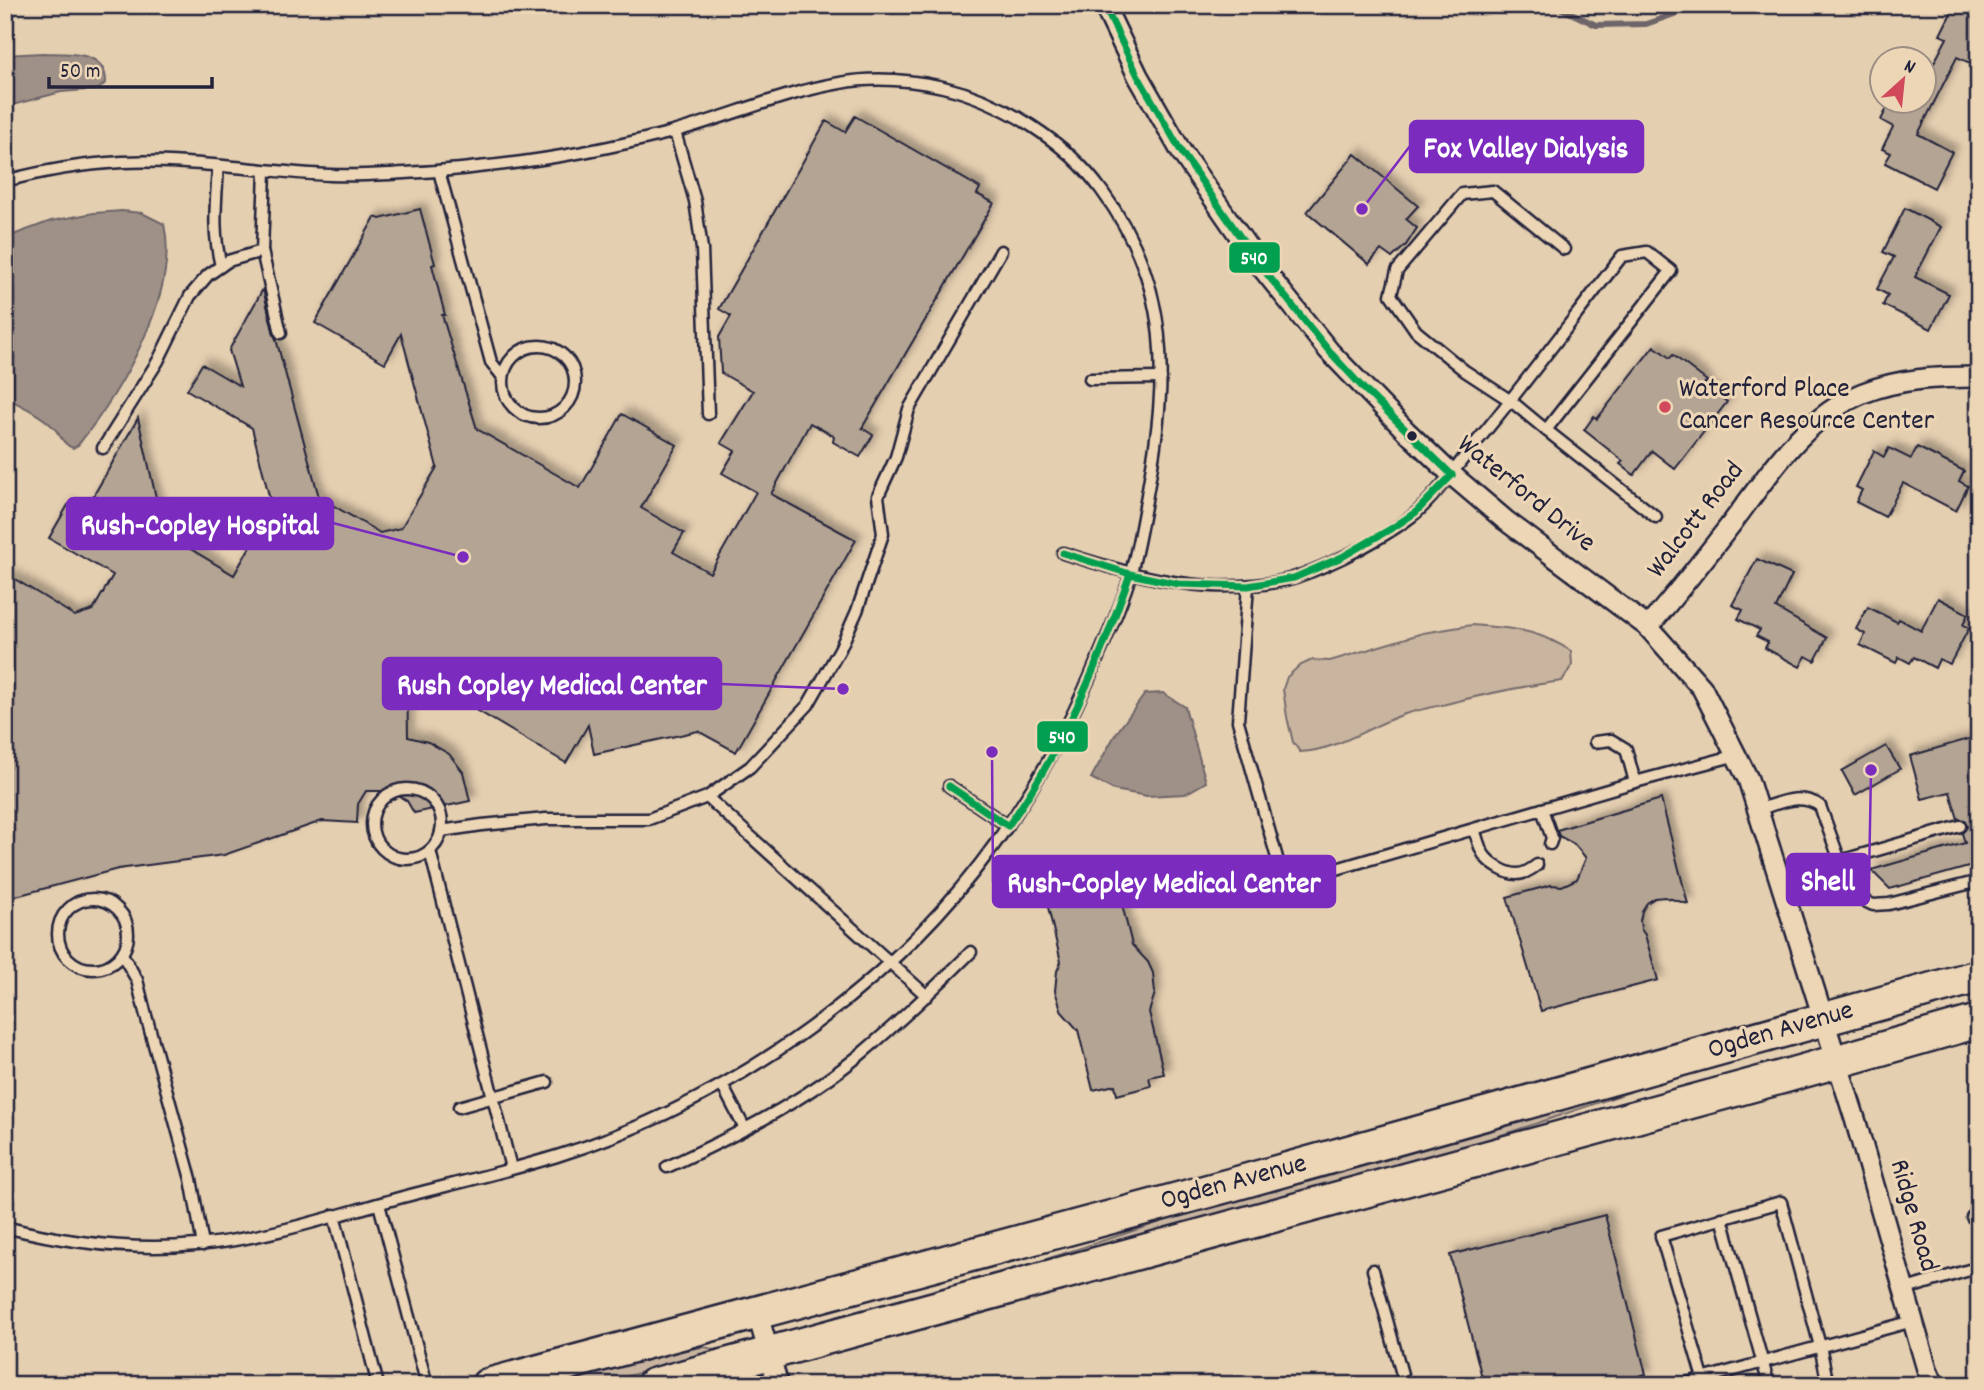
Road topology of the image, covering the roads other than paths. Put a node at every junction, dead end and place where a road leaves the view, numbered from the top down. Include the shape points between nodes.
1 (1104, 5) edge
2 (675, 132) junction
3 (218, 167) junction
4 (265, 171) junction
5 (439, 171) junction
6 (5, 181) edge
7 (1564, 249) dead end
8 (262, 251) junction
9 (1001, 251) dead end
10 (221, 266) junction
11 (281, 333) dead end
12 (503, 377) junction
13 (1979, 377) edge
14 (1161, 378) junction
15 (1090, 379) dead end
16 (1511, 401) junction
17 (708, 414) dead end
18 (1546, 430) junction
19 (103, 448) dead end
20 (1452, 475) junction
21 (1656, 517) dead end
22 (1063, 553) dead end
23 (1130, 574) junction
24 (1248, 586) junction
25 (1648, 627) junction
26 (1595, 742) dead end
27 (1737, 755) junction
28 (1635, 782) junction
29 (949, 786) dead end
30 (707, 797) junction
31 (1542, 809) junction
32 (1757, 810) junction
33 (1008, 825) junction
34 (1960, 827) dead end
35 (1475, 829) junction
36 (441, 831) junction
37 (1550, 844) dead end
38 (430, 851) junction
39 (1840, 860) junction
40 (1537, 865) dead end
41 (1979, 881) edge
42 (971, 952) dead end
43 (122, 954) junction
44 (890, 962) junction
45 (1979, 976) edge
46 (927, 996) junction
47 (1824, 1020) junction
48 (1979, 1021) edge
49 (1837, 1062) junction
50 (547, 1082) dead end
51 (722, 1085) junction
52 (493, 1097) junction
53 (459, 1107) dead end
54 (745, 1129) junction
55 (667, 1167) dead end
56 (511, 1168) junction
57 (379, 1204) junction
58 (334, 1215) junction
59 (1722, 1218) junction
60 (5, 1227) edge
61 (203, 1245) junction
62 (1979, 1267) edge
63 (1373, 1270) dead end
64 (1903, 1290) junction
65 (757, 1312) junction
66 (1913, 1321) junction
67 (1820, 1346) junction
68 (769, 1354) junction
69 (1763, 1362) junction
70 (1703, 1378) junction
71 (378, 1385) edge
72 (427, 1385) edge
73 (488, 1385) edge
74 (653, 1385) edge
75 (778, 1385) edge
76 (1405, 1385) edge
77 (1680, 1385) edge
78 (1769, 1385) edge
79 (1828, 1385) edge
80 (1934, 1385) edge

1 - 20 street, Waterford Drive via 1182,153 1259,264 1329,351
2 - 5 lane via 557,157
2 - 14 lane via 845,81 898,80 947,88 993,105 1062,148 1114,206 1132,239 1156,305
2 - 17 lane via 695,201 702,249
3 - 4 lane
3 - 6 lane via 125,162 58,169
3 - 10 lane via 215,243
4 - 5 lane via 340,176
4 - 8 lane
5 - 12 lane via 491,362
7 - 16 lane via 1493,191 1462,194 1397,271 1391,295 1416,331
8 - 10 lane
8 - 11 lane
9 - 30 lane via 909,409 896,457 878,496 883,534 840,649 808,705 750,767
10 - 19 lane via 190,296 158,361
12 - 12 lane via 507,365 524,349 547,347 566,359 575,380 574,391 561,411 550,417 526,416 508,400
13 - 25 street, Walcott Road via 1897,382 1862,393 1811,426
14 - 15 lane
14 - 23 lane via 1154,455
16 - 18 lane
16 - 18 lane via 1622,256 1647,252 1671,271
16 - 20 lane
18 - 21 lane
20 - 24 lane via 1416,512 1368,544 1294,578
20 - 25 street, Waterford Drive
22 - 23 lane
23 - 24 lane via 1178,584
23 - 33 lane via 1083,696
24 - 35 lane via 1238,722 1279,865 1291,877 1309,877
25 - 27 street, Waterford Drive via 1702,688
26 - 28 lane via 1611,740 1626,749
27 - 28 lane
27 - 32 street, Waterford Drive
28 - 31 lane
29 - 33 lane
30 - 36 lane via 649,819 546,819
30 - 44 lane
31 - 35 lane
31 - 37 lane
32 - 39 lane via 1788,800 1811,800 1820,806
32 - 47 street, Waterford Drive
33 - 44 lane via 957,892
34 - 39 lane
35 - 40 lane via 1489,862 1517,874
36 - 38 lane
36 - 38 lane via 439,808 412,788 389,792 374,810 372,833 385,852 408,859
38 - 52 lane
39 - 41 lane via 1856,897 1873,905
42 - 46 lane
43 - 43 lane via 128,930 118,908 108,901 83,899 72,904 58,923 64,955 82,968 104,967
43 - 61 lane via 137,980 191,1179
44 - 46 lane
44 - 51 lane via 796,1039
45 - 47 main road, Ogden Avenue
46 - 54 lane via 859,1056
47 - 49 street, Waterford Drive
47 - 65 main road, Ogden Avenue
48 - 49 main road, Ogden Avenue
49 - 64 street, Ridge Road
49 - 68 main road, Ogden Avenue
50 - 52 lane
51 - 54 lane
51 - 56 lane via 602,1140
52 - 53 lane
52 - 56 lane
54 - 55 lane
56 - 57 lane
57 - 58 lane
57 - 72 lane
58 - 61 lane
58 - 71 lane
59 - 67 lane via 1781,1202
59 - 69 lane
59 - 70 lane via 1661,1236
60 - 61 lane via 84,1243
62 - 64 lane
63 - 76 lane
64 - 66 street, Ridge Road
65 - 68 street
65 - 73 main road, Ogden Avenue
66 - 67 lane
66 - 80 street, Ridge Road
67 - 69 lane
67 - 79 lane
68 - 74 main road, Ogden Avenue
68 - 75 street
69 - 70 lane
69 - 78 lane
70 - 77 lane

